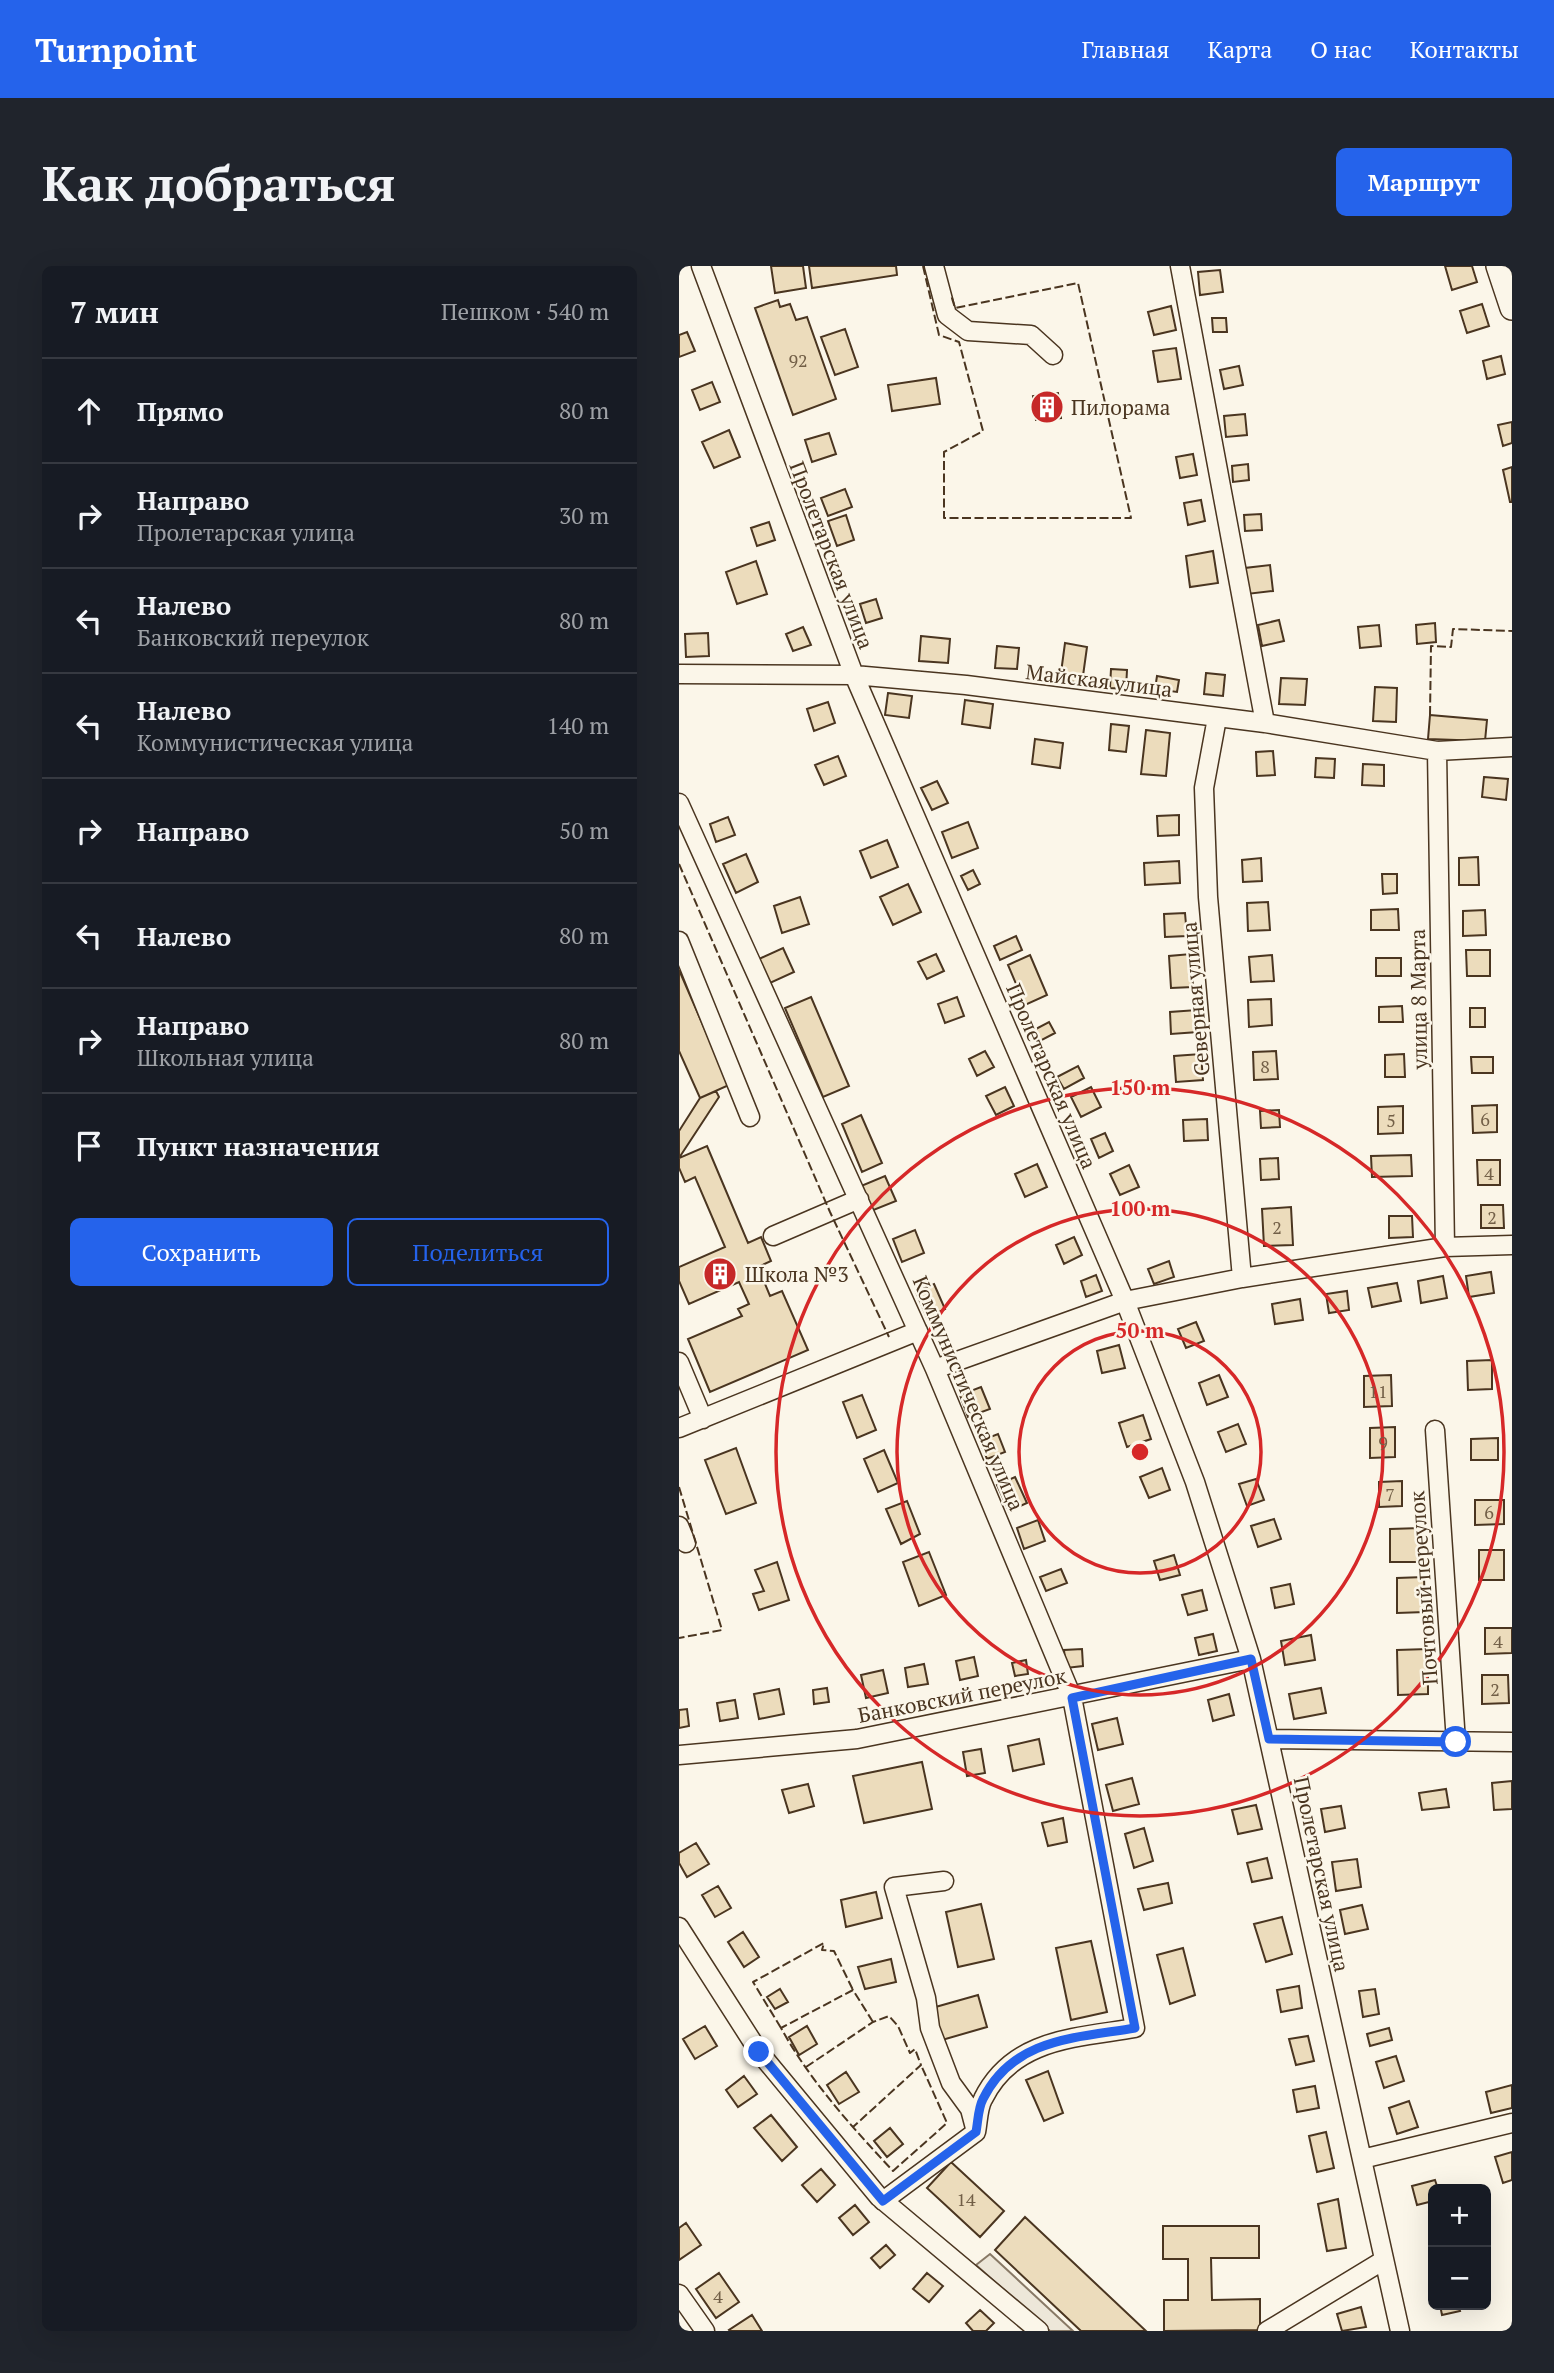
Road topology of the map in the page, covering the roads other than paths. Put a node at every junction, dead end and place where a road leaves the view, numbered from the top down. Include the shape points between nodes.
1 (701, 266) edge
2 (934, 266) edge
3 (1180, 266) edge
4 (1498, 266) edge
5 (1512, 309) edge
6 (1053, 355) dead end
7 (679, 674) edge
8 (854, 675) junction
9 (1217, 718) junction
10 (1265, 723) junction
11 (1512, 747) edge
12 (1437, 751) junction
13 (679, 803) edge
14 (679, 940) edge
15 (750, 1117) dead end
16 (859, 1199) junction
17 (773, 1236) dead end
18 (1512, 1245) edge
19 (1445, 1247) junction
20 (1242, 1278) junction
21 (1125, 1301) junction
22 (918, 1331) junction
23 (679, 1362) edge
24 (935, 1369) junction
25 (702, 1419) junction
26 (679, 1429) edge
27 (1435, 1430) dead end
28 (1251, 1659) junction
29 (1072, 1698) junction
30 (1269, 1739) junction
31 (1456, 1742) junction
32 (1512, 1742) edge
33 (679, 1755) edge
34 (944, 1881) dead end
35 (679, 1927) edge
36 (1512, 2123) edge
37 (976, 2132) junction
38 (1362, 2159) junction
39 (883, 2201) junction
40 (1384, 2260) junction
41 (679, 2294) edge
42 (1032, 2329) edge
43 (705, 2331) edge
44 (1267, 2331) edge
45 (1400, 2331) edge

1 - 8 street, Пролетарская улица
2 - 6 street via 947,315 968,331 1031,335
3 - 10 street
4 - 5 main road
7 - 8 street, Майская улица
8 - 9 street, Майская улица
8 - 21 street, Пролетарская улица
9 - 10 street, Майская улица
9 - 20 street, Северная улица via 1204,788 1208,897
10 - 12 street, Майская улица
11 - 12 street, Майская улица
12 - 19 street, улица 8 Марта
13 - 16 street, Коммунистическая улица
14 - 15 street
16 - 17 street
16 - 22 street, Коммунистическая улица
18 - 19 street
19 - 20 street
20 - 21 street
21 - 24 street
21 - 28 street, Пролетарская улица via 1195,1482
22 - 24 street, Коммунистическая улица
22 - 25 street
23 - 25 street
24 - 29 street, Коммунистическая улица
25 - 26 street
27 - 31 street, Почтовый переулок
28 - 29 street, Банковский переулок
28 - 30 street, Пролетарская улица
29 - 33 street, Банковский переулок via 857,1739
29 - 37 street, Коммунистическая улица via 1135,2028 1045,2042 1010,2063 982,2100
30 - 31 street
30 - 38 street, Пролетарская улица
31 - 32 street
34 - 37 street via 894,1887 926,1998 930,2028 951,2083 970,2109
35 - 39 street via 759,2052
36 - 38 street
37 - 39 street
38 - 40 street, Пролетарская улица
39 - 42 street
40 - 44 street
40 - 45 street, Пролетарская улица
41 - 43 street

